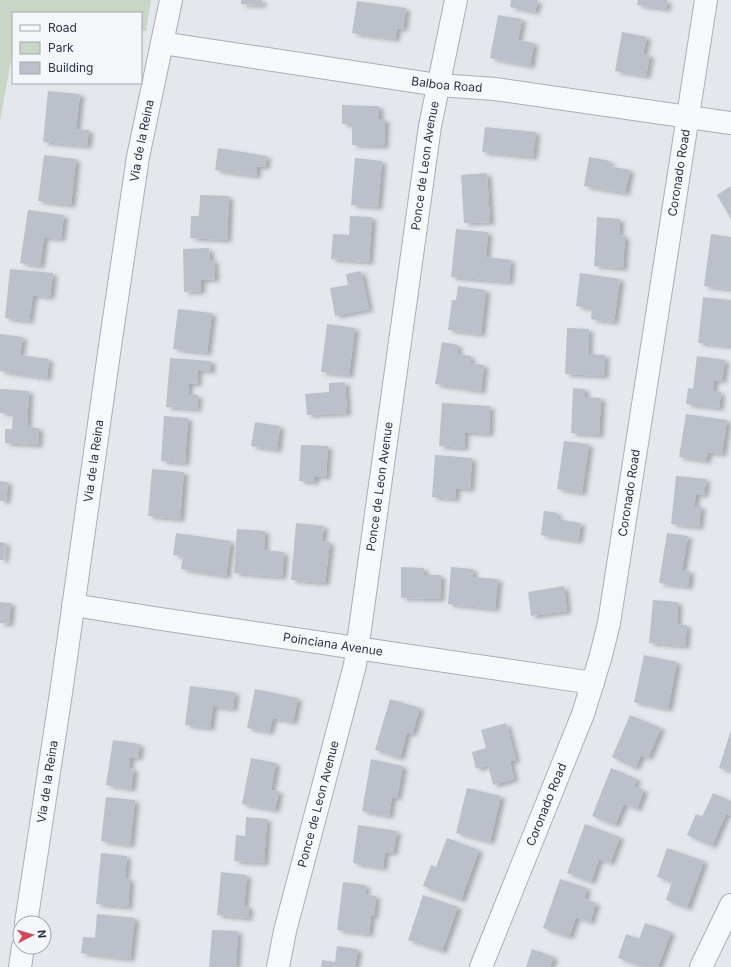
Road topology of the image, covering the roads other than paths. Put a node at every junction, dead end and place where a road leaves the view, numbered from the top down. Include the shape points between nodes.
1 (171, 0) edge
2 (456, 0) edge
3 (706, 0) edge
4 (162, 43) junction
5 (438, 85) junction
6 (687, 117) junction
7 (731, 123) edge
8 (73, 605) junction
9 (358, 648) junction
10 (593, 683) junction
11 (731, 905) edge
12 (27, 915) edge
13 (22, 955) edge
14 (20, 967) edge
15 (278, 967) edge
16 (481, 967) edge
17 (701, 967) edge

1 - 4 street, Via de la Reina
2 - 5 street, Ponce de Leon Avenue
3 - 6 street, Coronado Road
4 - 5 street, Balboa Road
4 - 8 street, Via de la Reina via 138,157
5 - 6 street, Balboa Road via 495,89
5 - 9 street, Ponce de Leon Avenue via 430,126
6 - 7 street, Balboa Road
6 - 10 street, Coronado Road via 609,623
8 - 9 street, Poinciana Avenue
8 - 12 street, Via de la Reina
9 - 10 street, Poinciana Avenue
9 - 15 street, Ponce de Leon Avenue
10 - 16 street, Coronado Road via 584,714
11 - 17 street
13 - 14 street

